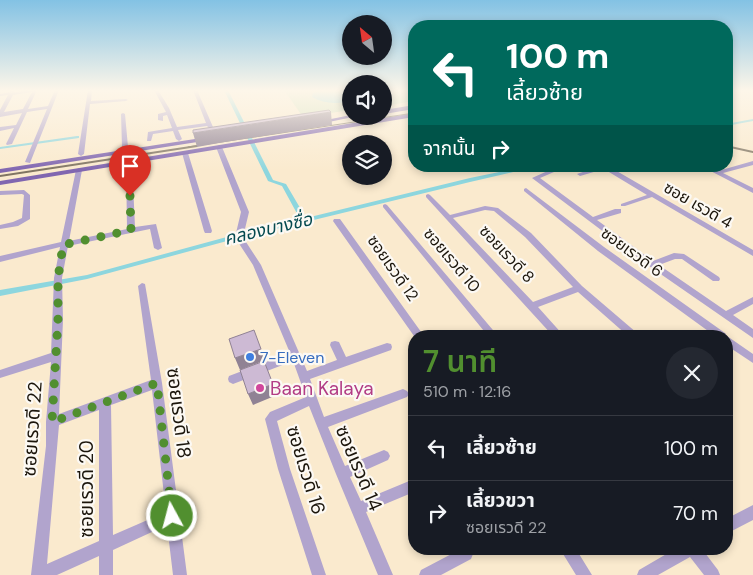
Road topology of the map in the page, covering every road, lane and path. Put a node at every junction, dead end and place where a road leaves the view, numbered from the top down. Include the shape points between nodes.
1 (23, 117) edge
2 (47, 117) edge
3 (86, 117) edge
4 (122, 117) edge
5 (160, 117) edge
6 (171, 117) edge
7 (205, 117) edge
8 (336, 117) edge
9 (396, 117) edge
10 (342, 118) edge
11 (161, 120) dead end
12 (208, 124) junction
13 (18, 126) junction
14 (175, 128) junction
15 (0, 129) edge
16 (216, 135) junction
17 (179, 139) junction
18 (251, 139) junction
19 (149, 140) dead end
20 (10, 144) dead end
21 (125, 147) junction
22 (219, 147) junction
23 (205, 149) junction
24 (185, 153) junction
25 (81, 154) junction
26 (28, 162) junction
27 (129, 162) junction
28 (753, 163) edge
29 (0, 168) edge
30 (733, 169) edge
31 (79, 170) junction
32 (550, 172) edge
33 (586, 172) edge
34 (613, 172) edge
35 (722, 172) edge
36 (718, 173) joint
37 (580, 174) dead end
38 (0, 180) edge
39 (526, 190) dead end
40 (753, 191) edge
41 (0, 193) edge
42 (653, 195) junction
43 (428, 196) dead end
44 (385, 206) dead end
45 (621, 208) joint
46 (449, 217) junction
47 (593, 219) junction
48 (337, 220) dead end
49 (0, 227) edge
50 (131, 230) junction
51 (208, 231) dead end
52 (63, 245) junction
53 (158, 248) dead end
54 (753, 253) edge
55 (0, 259) edge
56 (652, 264) junction
57 (716, 279) dead end
58 (142, 286) dead end
59 (580, 288) junction
60 (753, 300) edge
61 (531, 306) junction
62 (726, 315) junction
63 (415, 330) edge
64 (488, 330) edge
65 (553, 330) edge
66 (627, 330) edge
67 (714, 330) edge
68 (753, 333) edge
69 (335, 345) dead end
70 (733, 345) edge
71 (387, 347) dead end
72 (296, 355) junction
73 (56, 356) junction
74 (753, 359) edge
75 (343, 362) junction
76 (0, 374) edge
77 (304, 377) junction
78 (233, 379) dead end
79 (157, 383) junction
80 (403, 394) dead end
81 (312, 400) junction
82 (105, 402) junction
83 (52, 422) junction
84 (321, 424) junction
85 (384, 456) dead end
86 (342, 474) junction
87 (408, 488) edge
88 (358, 510) junction
89 (753, 512) edge
90 (172, 516) junction
91 (733, 521) edge
92 (105, 548) junction
93 (464, 555) edge
94 (571, 555) edge
95 (669, 555) edge
96 (698, 555) edge
97 (39, 575) edge
98 (106, 575) edge
99 (180, 575) edge
100 (319, 575) edge
101 (386, 575) edge
102 (426, 575) edge
103 (585, 575) edge
104 (644, 575) edge
105 (713, 575) edge

1 - 13 street
2 - 26 street
3 - 25 street
4 - 21 street
5 - 11 street
6 - 14 street
7 - 12 street
8 - 10 main road via 314,121
9 - 18 main road
12 - 14 street
12 - 16 street
13 - 15 street
13 - 20 street
14 - 17 street
14 - 19 street via 150,133
16 - 17 main road
16 - 29 main road
16 - 29 main road
17 - 21 main road
18 - 22 main road
18 - 38 main road
21 - 25 main road
22 - 23 main road
22 - 72 street, ซอยเรวดี 14 via 245,212 241,236 257,264
23 - 24 main road
23 - 38 main road
24 - 27 main road
24 - 51 street
25 - 26 main road
26 - 29 main road
27 - 31 main road
27 - 50 street
28 - 30 street
31 - 38 main road
31 - 52 street, ซอยเรวดี 22
32 - 47 street via 535,178
33 - 37 street
34 - 42 street, ซอย เรวดี 4
35 - 36 street
36 - 40 street
39 - 67 street, ซอยเรวดี 6
41 - 49 street via 24,192 28,201 26,219
42 - 45 street
42 - 54 street, ซอย เรวดี 4
43 - 46 street, ซอยเรวดี 8
44 - 64 street, ซอยเรวดี 10
45 - 47 street
46 - 59 street via 486,208 496,209 528,235
46 - 61 street, ซอยเรวดี 8
47 - 56 street
48 - 63 street, ซอยเรวดี 12
50 - 52 street
50 - 53 street via 152,226
52 - 55 street
52 - 73 street, ซอยเรวดี 22 via 58,281
56 - 57 street via 674,256 684,257
56 - 62 street
58 - 79 street, ซอยเรวดี 18
59 - 61 street
59 - 66 street
60 - 62 street
61 - 65 street, ซอยเรวดี 8
62 - 68 street
69 - 75 street
70 - 74 street
71 - 75 street
72 - 77 street, ซอยเรวดี 14
72 - 78 street
73 - 76 street
73 - 83 street, ซอยเรวดี 22
75 - 77 street
77 - 81 street, ซอยเรวดี 14
79 - 82 street
79 - 90 street, ซอยเรวดี 18
80 - 84 street
81 - 84 street, ซอยเรวดี 14
81 - 100 street, ซอยเรวดี 16 via 271,419 284,470
82 - 83 street
82 - 92 street, ซอยเรวดี 20
83 - 97 street, ซอยเรวดี 22
84 - 86 street, ซอยเรวดี 14
85 - 86 street
86 - 88 street, ซอยเรวดี 14
87 - 88 street
88 - 101 street, ซอยเรวดี 14
89 - 91 street
90 - 92 street
90 - 99 street, ซอยเรวดี 18
92 - 97 street
92 - 98 street, ซอยเรวดี 20
93 - 102 street
94 - 103 street
95 - 104 street
96 - 105 street

